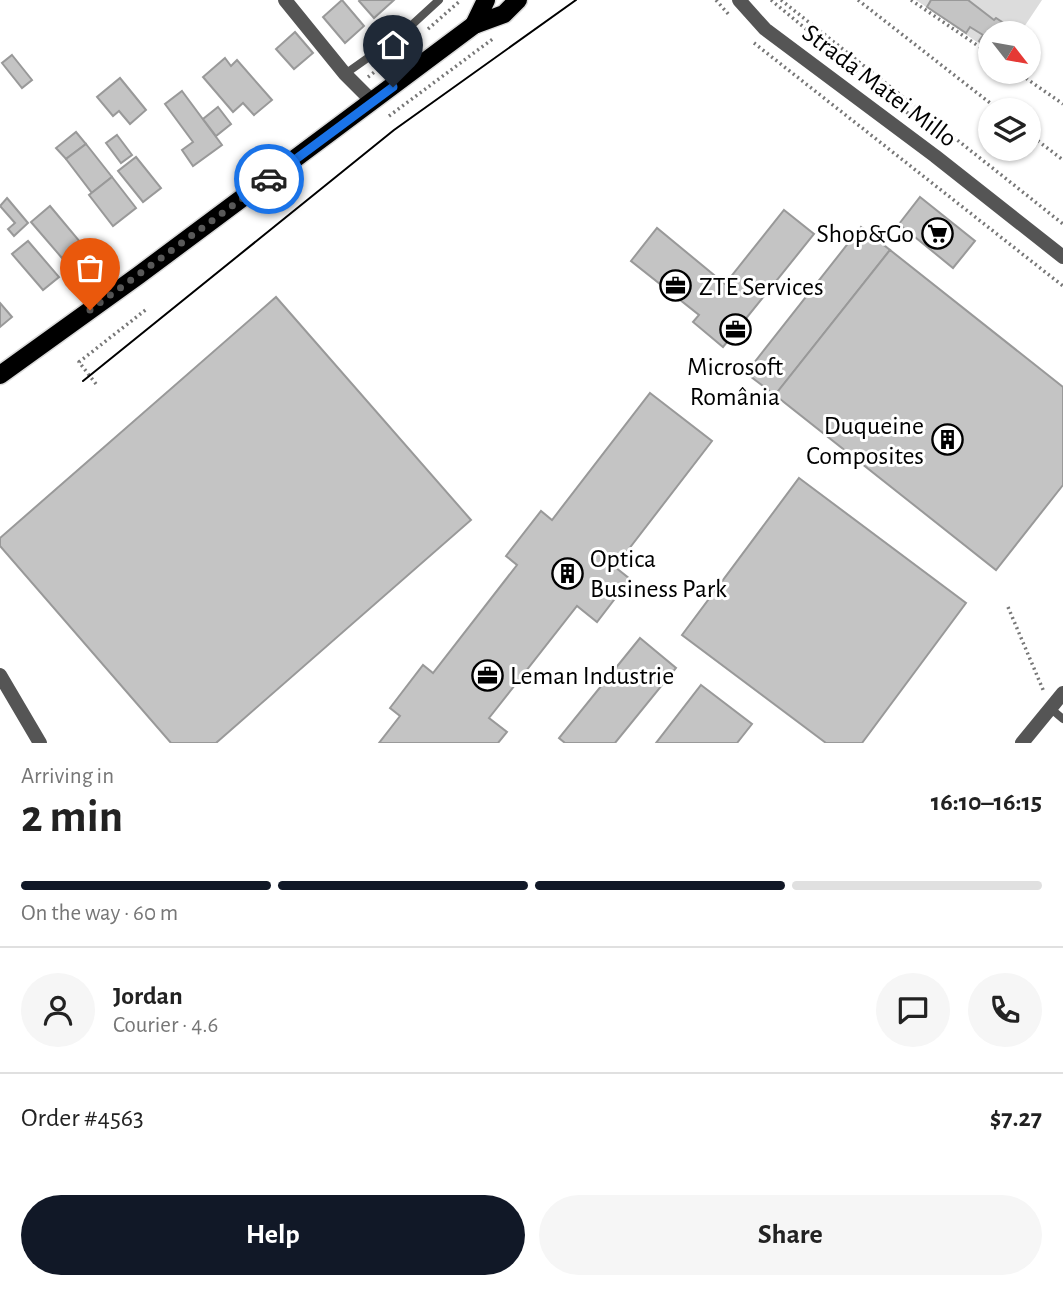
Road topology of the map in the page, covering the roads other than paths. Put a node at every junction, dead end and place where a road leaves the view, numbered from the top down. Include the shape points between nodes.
1 (285, 0) edge
2 (439, 0) edge
3 (486, 0) edge
4 (518, 0) edge
5 (739, 0) edge
6 (474, 25) junction
7 (345, 74) junction
8 (373, 103) junction
9 (1063, 257) edge
10 (0, 375) edge
11 (0, 675) edge
12 (1063, 693) edge
13 (1051, 708) junction
14 (1063, 719) edge
15 (40, 743) edge
16 (1022, 743) edge

1 - 7 street
2 - 7 lane via 403,33
3 - 6 main road
4 - 6 main road via 503,14
5 - 9 street, Strada Matei Millo via 765,29
6 - 8 main road
7 - 8 street
8 - 10 main road
11 - 15 street
12 - 13 street
13 - 14 lane
13 - 16 street

